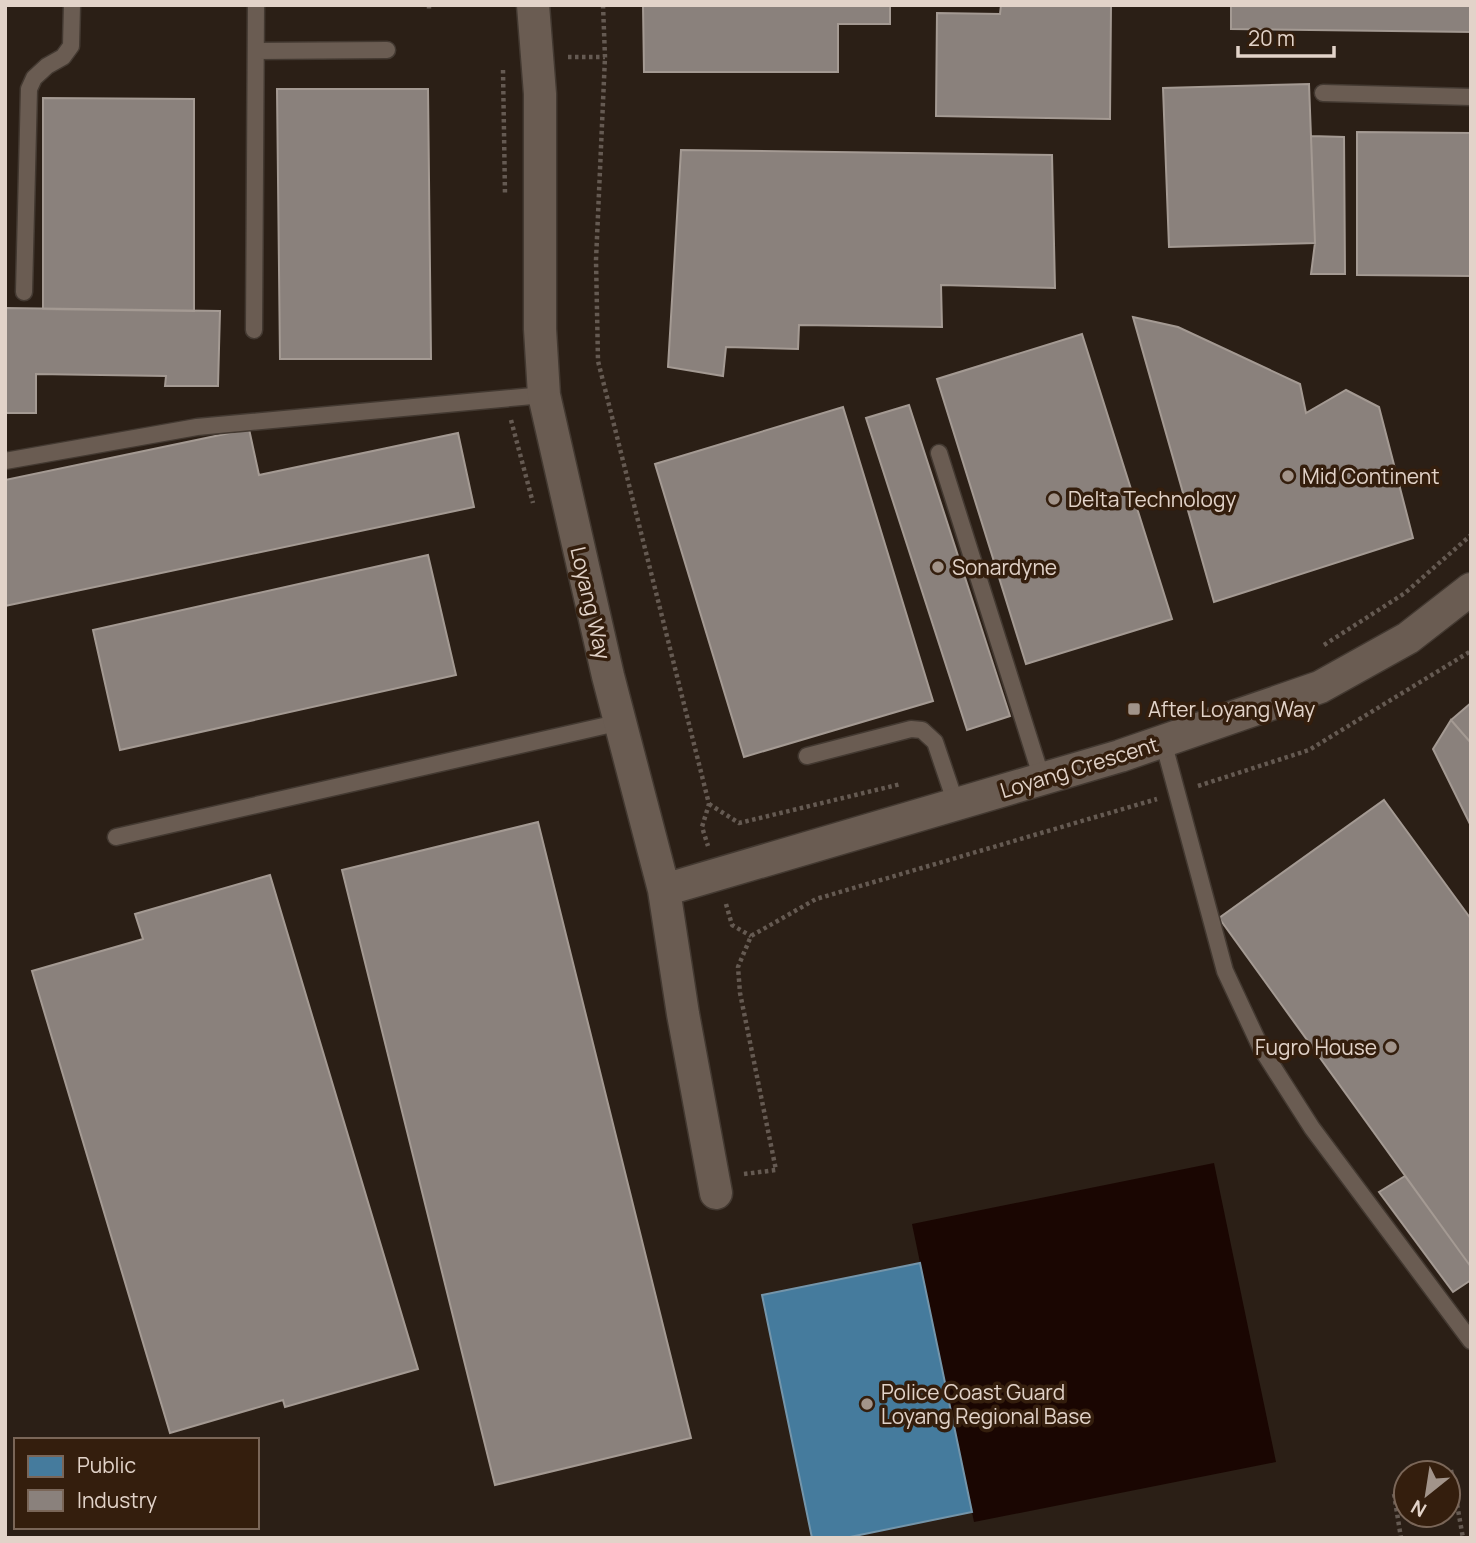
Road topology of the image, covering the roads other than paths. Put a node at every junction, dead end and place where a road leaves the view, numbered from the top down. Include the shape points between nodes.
1 (72, 5) edge
2 (256, 5) edge
3 (533, 5) edge
4 (387, 50) dead end
5 (256, 51) junction
6 (1323, 93) dead end
7 (1471, 97) edge
8 (24, 292) dead end
9 (254, 330) dead end
10 (544, 394) junction
11 (939, 453) dead end
12 (5, 461) edge
13 (1471, 590) edge
14 (621, 722) junction
15 (1163, 741) junction
16 (807, 756) dead end
17 (1042, 779) junction
18 (956, 804) junction
19 (116, 837) dead end
20 (664, 890) junction
21 (715, 1186) road end
22 (1471, 1341) edge

1 - 8 lane via 71,46 34,78 29,89
2 - 5 lane
3 - 10 street, Loyang Way via 540,94
4 - 5 lane
5 - 9 lane
6 - 7 lane
10 - 12 lane via 197,427
10 - 14 street, Loyang Way
11 - 17 lane
13 - 15 street, Loyang Crescent via 1408,638 1320,687
14 - 19 lane
14 - 20 street, Loyang Way
15 - 17 street, Loyang Crescent
15 - 22 lane via 1225,971 1261,1048 1312,1128
16 - 18 lane via 922,730 935,742
17 - 18 street, Loyang Crescent
18 - 20 street, Loyang Crescent
20 - 21 street, Loyang Way

